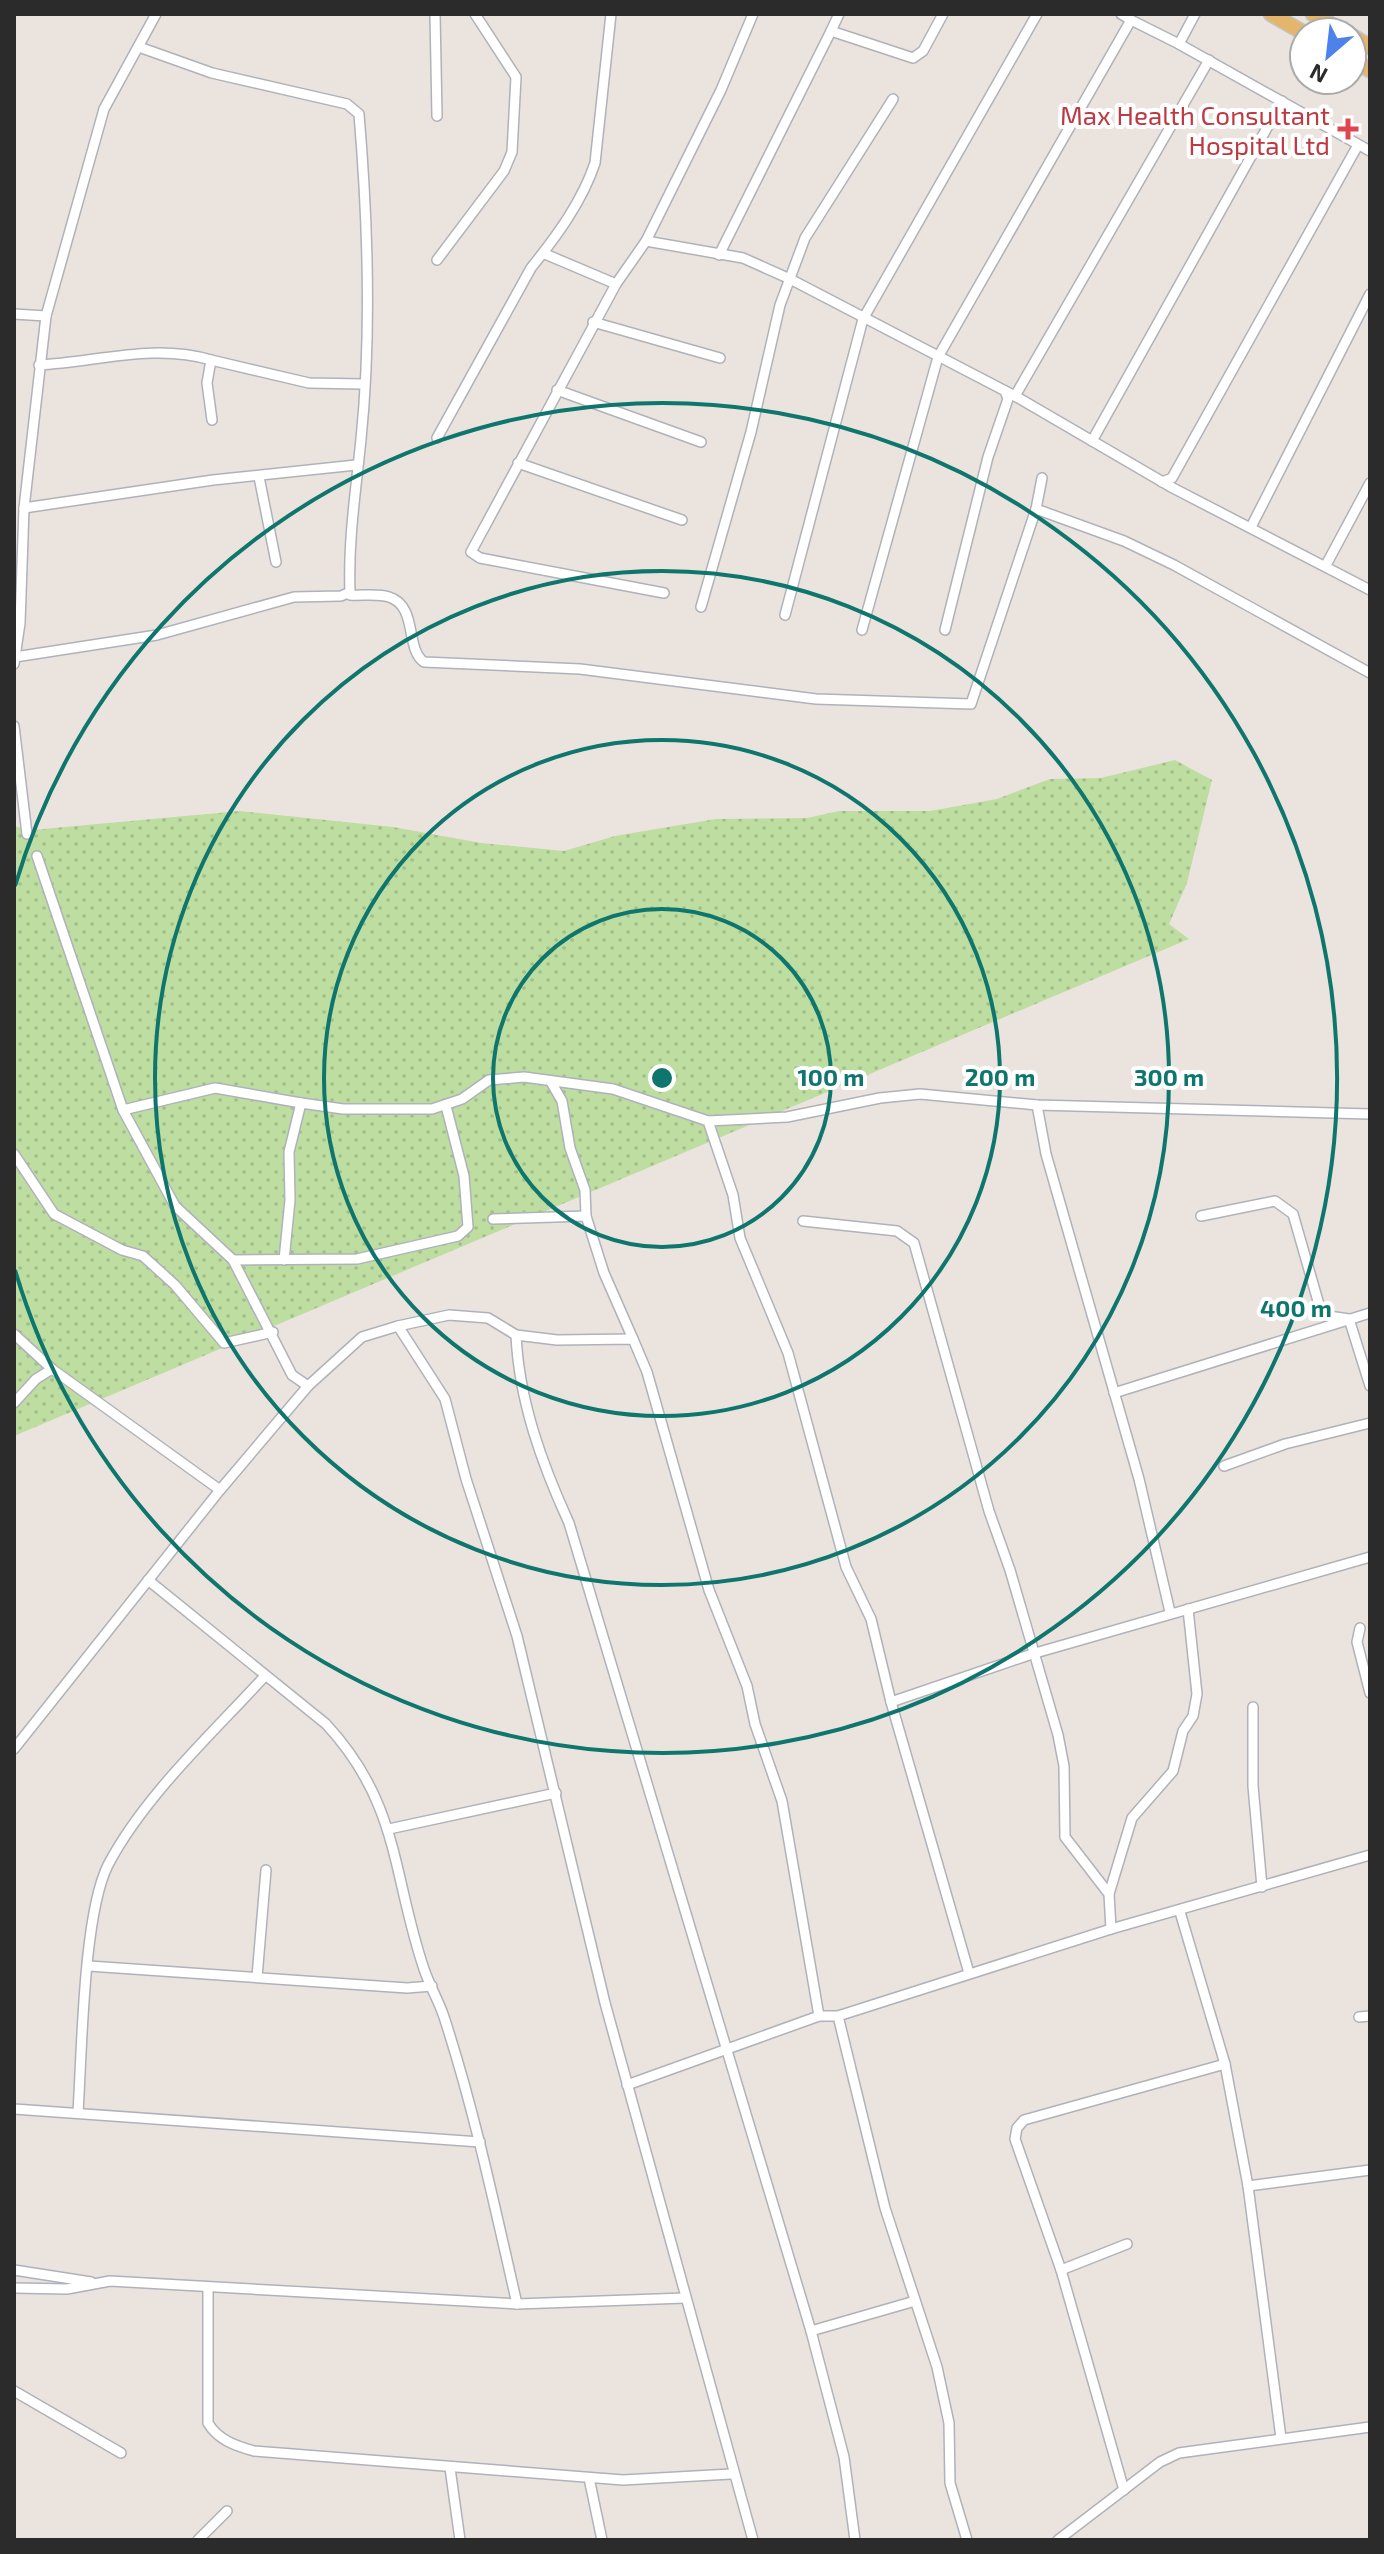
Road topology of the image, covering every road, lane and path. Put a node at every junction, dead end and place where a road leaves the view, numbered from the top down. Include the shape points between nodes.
1 (156, 14) edge
2 (435, 14) edge
3 (475, 14) edge
4 (611, 14) edge
5 (753, 14) edge
6 (839, 14) edge
7 (943, 14) edge
8 (1037, 14) edge
9 (1121, 14) edge
10 (1195, 14) edge
11 (1131, 20) junction
12 (831, 31) junction
13 (1179, 44) junction
14 (139, 47) junction
15 (1209, 60) junction
16 (893, 99) dead end
17 (1282, 101) junction
18 (437, 116) dead end
19 (1358, 145) junction
20 (1370, 151) edge
21 (646, 241) junction
22 (545, 254) junction
23 (719, 255) junction
24 (437, 260) dead end
25 (790, 279) junction
26 (616, 284) junction
27 (1370, 294) edge
28 (14, 314) edge
29 (46, 316) junction
30 (863, 319) junction
31 (593, 322) junction
32 (938, 357) junction
33 (720, 358) dead end
34 (211, 360) junction
35 (39, 365) junction
36 (363, 384) junction
37 (557, 390) junction
38 (1010, 394) junction
39 (212, 420) dead end
40 (437, 438) dead end
41 (1092, 441) junction
42 (701, 442) dead end
43 (518, 463) junction
44 (356, 465) junction
45 (259, 477) junction
46 (1042, 478) dead end
47 (1162, 482) junction
48 (1370, 483) edge
49 (24, 508) junction
50 (1036, 509) junction
51 (682, 520) dead end
52 (1251, 527) junction
53 (276, 562) dead end
54 (1326, 565) junction
55 (1370, 590) edge
56 (664, 593) dead end
57 (350, 595) junction
58 (701, 607) dead end
59 (785, 615) dead end
60 (862, 630) dead end
61 (945, 630) dead end
62 (15, 660) edge
63 (1370, 673) edge
64 (14, 726) edge
65 (27, 834) dead end
66 (37, 856) dead end
67 (551, 1082) junction
68 (301, 1103) junction
69 (1037, 1105) junction
70 (446, 1106) junction
71 (123, 1110) junction
72 (1370, 1114) edge
73 (708, 1121) junction
74 (14, 1154) edge
75 (586, 1216) junction
76 (1201, 1216) dead end
77 (493, 1219) dead end
78 (803, 1221) dead end
79 (233, 1260) junction
80 (284, 1260) junction
81 (1370, 1313) edge
82 (1349, 1319) junction
83 (398, 1326) junction
84 (273, 1332) junction
85 (14, 1334) edge
86 (516, 1335) junction
87 (633, 1339) junction
88 (52, 1369) junction
89 (308, 1386) junction
90 (1370, 1386) edge
91 (1114, 1393) junction
92 (14, 1403) edge
93 (1370, 1423) edge
94 (1224, 1466) dead end
95 (220, 1490) junction
96 (1370, 1557) edge
97 (148, 1580) junction
98 (1188, 1609) junction
99 (1170, 1612) junction
100 (1360, 1628) dead end
101 (1032, 1654) junction
102 (264, 1677) junction
103 (1370, 1693) edge
104 (891, 1702) junction
105 (1253, 1707) dead end
106 (14, 1749) edge
107 (556, 1793) junction
108 (389, 1829) junction
109 (1370, 1855) edge
110 (266, 1870) dead end
111 (1262, 1887) junction
112 (1109, 1894) junction
113 (1180, 1912) junction
114 (1111, 1929) junction
115 (89, 1966) junction
116 (969, 1973) junction
117 (257, 1977) junction
118 (432, 1986) junction
119 (819, 2016) junction
120 (838, 2016) junction
121 (726, 2051) junction
122 (1225, 2064) junction
123 (627, 2085) junction
124 (14, 2109) edge
125 (78, 2112) junction
126 (480, 2142) junction
127 (1370, 2170) edge
128 (1248, 2186) junction
129 (1127, 2244) dead end
130 (14, 2270) edge
131 (1061, 2270) junction
132 (94, 2283) junction
133 (14, 2288) edge
134 (208, 2288) junction
135 (685, 2298) junction
136 (915, 2301) junction
137 (517, 2304) junction
138 (811, 2331) junction
139 (14, 2391) edge
140 (1370, 2427) edge
141 (1281, 2438) junction
142 (121, 2453) dead end
143 (450, 2468) junction
144 (731, 2474) junction
145 (589, 2478) junction
146 (1124, 2490) junction
147 (227, 2511) dead end
148 (198, 2540) edge
149 (460, 2540) edge
150 (602, 2540) edge
151 (753, 2540) edge
152 (855, 2540) edge
153 (967, 2540) edge
154 (1058, 2540) edge

1 - 14 street
2 - 18 street
3 - 24 street via 516,77 512,152 504,171
4 - 22 street via 595,163
5 - 21 street
6 - 12 street
7 - 12 street via 923,51 913,58
8 - 30 street
9 - 11 street
10 - 13 street
11 - 13 street
11 - 32 street
12 - 23 street
13 - 15 street
14 - 29 street via 104,109
14 - 36 street via 212,73 347,104 359,114 368,299
15 - 17 street
15 - 38 street
16 - 25 street via 805,238
17 - 19 street
17 - 41 street
19 - 20 street
19 - 47 street via 1172,478
21 - 23 street
21 - 26 street
22 - 26 street
22 - 40 street via 531,268
23 - 25 street via 743,258
25 - 30 street
25 - 58 street
26 - 31 street
27 - 52 street
28 - 29 street
29 - 35 street
30 - 32 street
30 - 59 street
31 - 33 street
31 - 37 street
32 - 38 street
32 - 60 street
34 - 35 street via 185,353 129,353
34 - 36 street via 309,383
34 - 39 street via 207,383
35 - 49 street
36 - 44 street
37 - 42 street
37 - 43 street
38 - 41 street
38 - 61 street via 988,457
41 - 47 street
43 - 51 street
43 - 56 street via 472,547 475,555
44 - 45 street
44 - 57 street
45 - 49 street
45 - 53 street
46 - 50 street
47 - 52 street
48 - 54 street
49 - 62 street
50 - 57 street via 971,704 816,699 580,669 424,662 417,655 411,622 398,604 390,597
50 - 63 street via 1161,559
52 - 54 street
54 - 55 street
57 - 62 street via 294,597 157,635
64 - 65 street
66 - 71 street
67 - 70 street via 524,1077 489,1080
67 - 73 street via 613,1089
67 - 75 street via 562,1101 570,1148 585,1190
68 - 70 street via 343,1109
68 - 71 street via 215,1088
68 - 80 street via 289,1152
69 - 72 street
69 - 73 street via 920,1094 787,1117
69 - 91 street
70 - 80 street via 464,1176 468,1227 463,1232 357,1259
71 - 79 street via 175,1206
73 - 104 street via 733,1195 740,1238 788,1353 846,1567 871,1619
74 - 84 street via 54,1214 143,1256 224,1343
75 - 77 street
75 - 87 street
76 - 82 street via 1275,1201 1286,1207 1293,1214 1322,1315
78 - 101 street via 897,1231 914,1243
79 - 80 street
79 - 84 street
81 - 82 street
82 - 90 street
82 - 91 street
83 - 86 street via 449,1315 488,1318
83 - 89 street via 362,1337
83 - 107 street via 445,1399 527,1671
84 - 89 street via 292,1375
85 - 88 street
86 - 87 street
86 - 121 street via 521,1388 569,1523
87 - 119 street via 709,1590 747,1686 782,1801
88 - 92 street
88 - 95 street
89 - 95 street
91 - 99 street
93 - 94 street
95 - 97 street
96 - 98 street
97 - 102 street
97 - 106 street
98 - 99 street
98 - 112 street via 1197,1694 1193,1716 1183,1731 1173,1771 1132,1818
99 - 101 street
100 - 103 street via 1357,1642
101 - 104 street
101 - 112 street via 1062,1750 1065,1837
102 - 108 street via 341,1741 377,1795
102 - 115 street via 137,1818 107,1867
104 - 116 street
105 - 111 street
107 - 108 street
107 - 123 street
108 - 118 street
109 - 111 street
110 - 117 street
111 - 113 street
112 - 114 street
113 - 114 street
113 - 122 street
114 - 116 street
115 - 117 street
115 - 125 street
116 - 120 street
117 - 118 street
118 - 126 street
119 - 120 street
119 - 121 street
120 - 136 street via 885,2208
121 - 123 street
121 - 138 street
122 - 128 street
122 - 131 street via 1024,2120 1017,2128 1015,2139
123 - 135 street
124 - 125 street
125 - 126 street
126 - 137 street
127 - 128 street
128 - 141 street
129 - 131 street
130 - 132 street
131 - 146 street
132 - 133 street via 67,2289
132 - 134 street
134 - 137 street
134 - 143 street via 208,2423 214,2434 254,2451
135 - 137 street
135 - 144 street via 708,2370
136 - 138 street
136 - 153 street via 937,2367 949,2423 950,2483
138 - 152 street via 844,2457
139 - 142 street
140 - 141 street
141 - 146 street via 1179,2453
143 - 145 street
143 - 149 street
144 - 145 street
144 - 151 street
145 - 150 street
146 - 154 street
147 - 148 street

